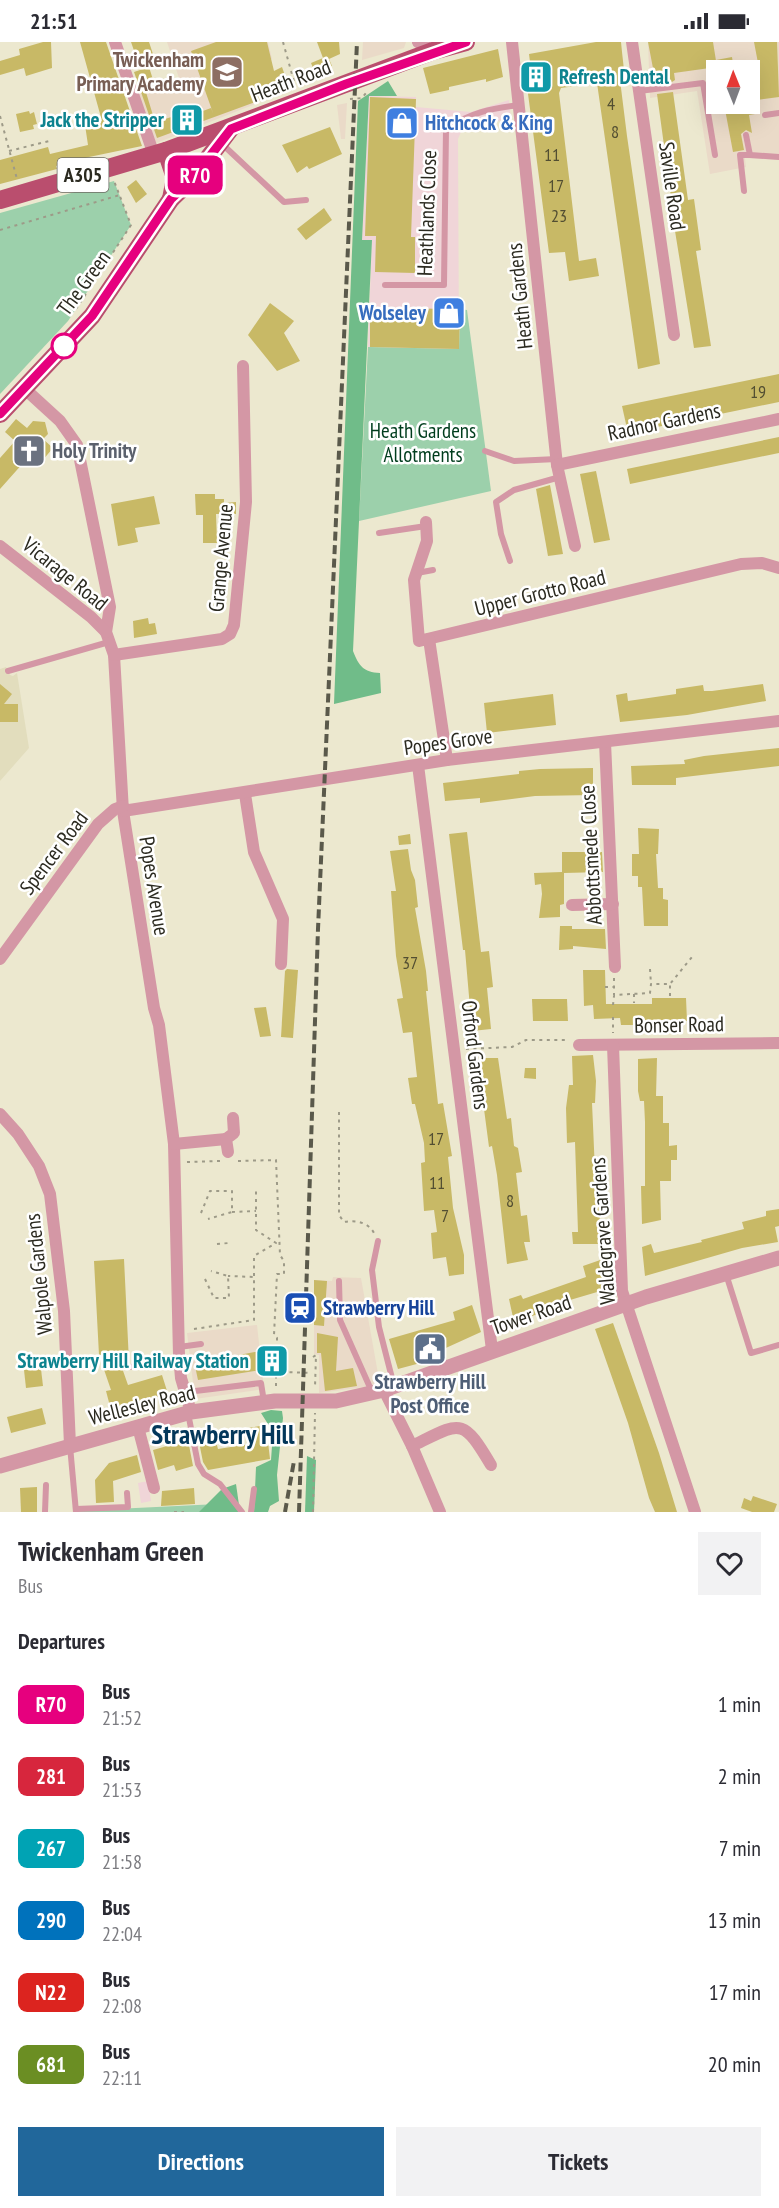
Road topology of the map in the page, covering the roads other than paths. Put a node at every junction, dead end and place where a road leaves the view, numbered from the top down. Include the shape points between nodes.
1 (115, 42) edge
2 (466, 42) edge
3 (512, 42) edge
4 (632, 42) edge
5 (425, 47) edge
6 (639, 91) junction
7 (520, 105) junction
8 (779, 113) edge
9 (765, 115) dead end
10 (746, 135) dead end
11 (226, 136) junction
12 (160, 153) junction
13 (715, 155) dead end
14 (750, 155) junction
15 (779, 157) edge
16 (744, 191) dead end
17 (171, 199) junction
18 (0, 200) edge
19 (306, 200) dead end
20 (385, 285) dead end
21 (674, 335) dead end
22 (243, 366) dead end
23 (25, 389) junction
24 (0, 414) edge
25 (779, 419) edge
26 (485, 451) dead end
27 (558, 467) junction
28 (427, 524) joint
29 (379, 533) dead end
30 (0, 546) edge
31 (575, 546) dead end
32 (510, 561) dead end
33 (779, 568) edge
34 (433, 570) dead end
35 (417, 573) junction
36 (108, 637) junction
37 (429, 639) junction
38 (114, 655) junction
39 (8, 671) dead end
40 (779, 722) edge
41 (605, 742) junction
42 (447, 760) junction
43 (418, 765) junction
44 (245, 794) junction
45 (123, 808) junction
46 (614, 904) junction
47 (572, 905) dead end
48 (0, 959) edge
49 (281, 964) dead end
50 (616, 970) road end
51 (779, 1043) edge
52 (579, 1045) road end
53 (613, 1045) junction
54 (0, 1114) edge
55 (232, 1118) dead end
56 (226, 1139) junction
57 (174, 1144) junction
58 (226, 1158) road end
59 (378, 1241) road end
60 (779, 1258) edge
61 (726, 1274) junction
62 (339, 1281) dead end
63 (626, 1305) junction
64 (201, 1344) dead end
65 (779, 1345) edge
66 (178, 1347) junction
67 (492, 1350) junction
68 (179, 1363) junction
69 (129, 1368) dead end
70 (384, 1390) junction
71 (187, 1392) junction
72 (269, 1402) junction
73 (297, 1402) joint
74 (189, 1412) junction
75 (138, 1427) junction
76 (70, 1445) junction
77 (412, 1446) junction
78 (491, 1465) dead end
79 (0, 1466) edge
80 (46, 1485) dead end
81 (154, 1488) dead end
82 (254, 1489) dead end
83 (127, 1493) dead end
84 (76, 1510) edge
85 (45, 1512) edge
86 (242, 1512) edge
87 (251, 1512) edge
88 (440, 1512) edge
89 (695, 1512) edge

1 - 12 street
2 - 5 main road, Heath Road
3 - 7 street, Heath Gardens
4 - 6 street, Saville Road
5 - 11 main road, Heath Road
6 - 13 lane via 704,83
6 - 21 street, Saville Road
7 - 20 lane, Heathlands Close via 486,109 446,129 444,285
7 - 27 street, Heath Gardens
8 - 9 lane
10 - 14 lane
11 - 12 main road, Heath Road
11 - 17 main road, The Green
11 - 19 lane via 284,202
12 - 17 main road via 175,178
12 - 18 main road, A305
14 - 15 lane
14 - 16 lane via 740,155
17 - 23 main road, The Green via 92,316
22 - 38 street, Grange Avenue via 246,502 230,634 222,639
23 - 24 main road, The Green
23 - 36 street, Popes Avenue via 60,420 77,445 110,607
25 - 27 street, Radnor Gardens
26 - 27 lane via 514,461
27 - 31 street, Heath Gardens
27 - 32 lane via 496,502
28 - 29 lane
28 - 35 street via 427,541
30 - 36 street, Vicarage Road via 91,617
33 - 37 street, Upper Grotto Road via 762,563 741,564
34 - 35 lane
35 - 37 street via 414,580 419,642
36 - 38 street, Popes Avenue
36 - 39 lane
37 - 42 street
38 - 45 street, Popes Avenue
40 - 41 street, Popes Grove
41 - 42 street, Popes Grove
41 - 46 street, Abbottsmede Close
42 - 43 street, Popes Grove
43 - 44 street, Popes Grove
43 - 67 street, Orford Gardens
44 - 45 street, Popes Grove
44 - 49 street via 254,852 283,919
45 - 48 street, Spencer Road via 115,808 98,824
45 - 57 street, Popes Avenue via 136,907 159,1025
46 - 47 street
46 - 50 street, Abbottsmede Close
51 - 53 street, Bonser Road
52 - 53 street, Bonser Road
53 - 63 street, Waldegrave Gardens via 622,1291
54 - 76 street, Walpole Gardens via 39,1166 50,1194 64,1311
55 - 56 street via 234,1133
56 - 57 street
56 - 58 street
57 - 66 street, Popes Avenue
59 - 70 lane via 372,1270
60 - 61 street, Tower Road
61 - 63 street, Tower Road
61 - 65 lane via 751,1353
62 - 70 lane via 340,1320
63 - 67 street, Tower Road
63 - 89 street, Waldegrave Gardens
64 - 66 lane
66 - 68 street, Popes Avenue
67 - 70 street, Tower Road
68 - 69 lane
68 - 71 street, Popes Avenue
70 - 73 street, Tower Road via 336,1401 315,1398
70 - 77 street
71 - 72 lane via 261,1383
71 - 74 street, Popes Avenue
72 - 73 street, Wellesley Road
72 - 74 street, Wellesley Road
74 - 75 street, Wellesley Road
74 - 86 lane via 198,1464
75 - 76 street, Wellesley Road
75 - 81 street
76 - 79 street, Wellesley Road
76 - 84 lane
77 - 78 street via 460,1427 472,1433
77 - 88 street
80 - 85 lane
82 - 87 lane
83 - 84 lane via 128,1507

